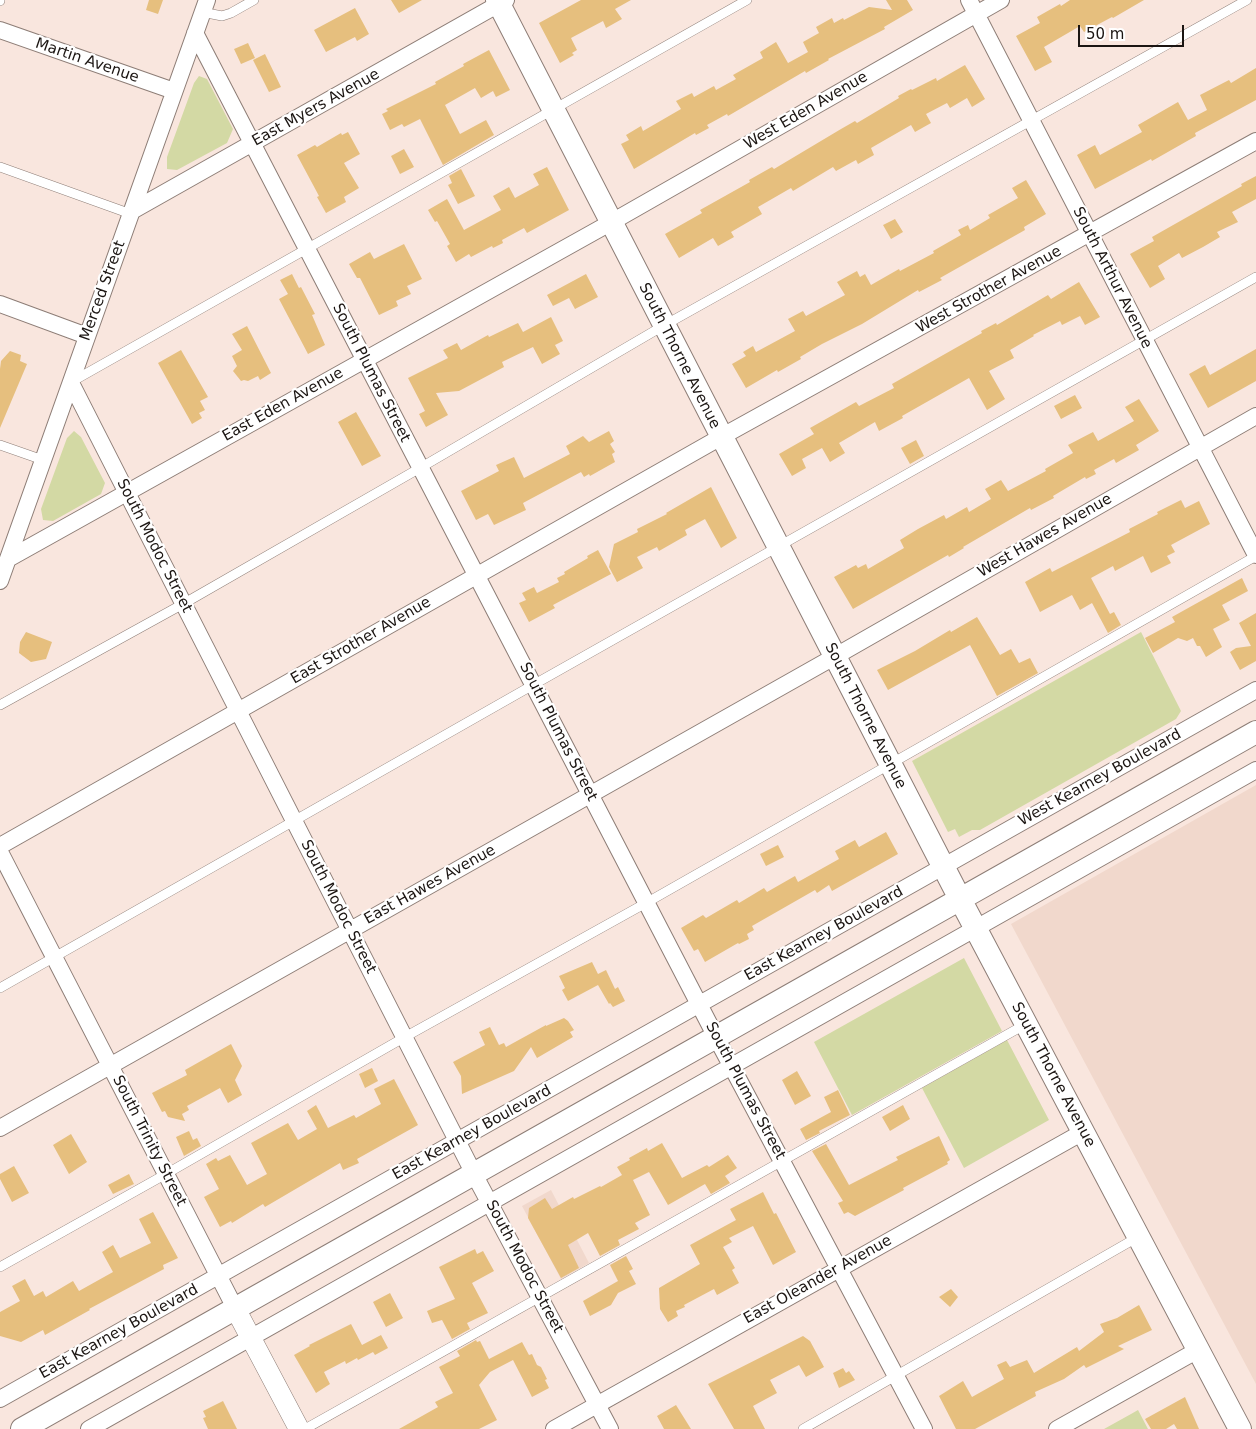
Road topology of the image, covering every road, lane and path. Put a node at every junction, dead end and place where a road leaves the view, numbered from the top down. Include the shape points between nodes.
1 (254, 0) edge
2 (747, 0) edge
3 (1001, 0) edge
4 (1247, 0) edge
5 (501, 1) edge
6 (205, 6) edge
7 (973, 7) edge
8 (0, 30) edge
9 (195, 33) junction
10 (174, 91) junction
11 (552, 110) junction
12 (1032, 122) junction
13 (1256, 141) edge
14 (252, 144) junction
15 (0, 167) edge
16 (132, 212) junction
17 (610, 223) junction
18 (1090, 234) junction
19 (307, 250) junction
20 (1256, 277) edge
21 (0, 304) edge
22 (664, 326) junction
23 (87, 336) junction
24 (1144, 339) junction
25 (364, 360) junction
26 (70, 383) junction
27 (1256, 416) edge
28 (721, 437) junction
29 (0, 445) edge
30 (1200, 448) junction
31 (43, 460) junction
32 (420, 468) junction
33 (127, 492) junction
34 (778, 546) junction
35 (1256, 556) edge
36 (3, 571) edge
37 (476, 576) junction
38 (183, 604) junction
39 (834, 657) junction
40 (533, 685) junction
41 (1256, 690) edge
42 (0, 705) edge
43 (238, 711) junction
44 (1256, 732) edge
45 (890, 763) junction
46 (1256, 770) edge
47 (590, 795) junction
48 (294, 820) junction
49 (0, 846) edge
50 (0, 852) edge
51 (943, 867) junction
52 (960, 899) junction
53 (646, 903) junction
54 (975, 929) junction
55 (350, 930) junction
56 (55, 958) junction
57 (0, 988) edge
58 (699, 1005) junction
59 (1026, 1024) junction
60 (405, 1037) junction
61 (716, 1037) junction
62 (110, 1066) junction
63 (732, 1067) junction
64 (0, 1128) edge
65 (1083, 1132) junction
66 (458, 1141) junction
67 (782, 1161) junction
68 (166, 1174) junction
69 (474, 1174) junction
70 (490, 1203) junction
71 (1138, 1237) junction
72 (0, 1267) edge
73 (839, 1269) junction
74 (218, 1276) junction
75 (540, 1297) junction
76 (235, 1308) junction
77 (251, 1338) junction
78 (1198, 1350) junction
79 (896, 1377) junction
80 (0, 1400) edge
81 (597, 1404) junction
82 (22, 1429) edge
83 (89, 1429) edge
84 (299, 1429) edge
85 (305, 1429) edge
86 (554, 1429) edge
87 (610, 1429) edge
88 (803, 1429) edge
89 (924, 1429) edge
90 (1057, 1429) edge
91 (1240, 1429) edge

1 - 6 lane via 222,16
2 - 11 lane
3 - 7 street, West Eden Avenue
4 - 12 lane
5 - 11 main road, South Thorne Avenue
5 - 14 street, East Myers Avenue
6 - 9 street, Merced Street
7 - 12 street, South Arthur Avenue
7 - 17 street, West Eden Avenue
8 - 10 street, Martin Avenue
9 - 10 street, Merced Street
9 - 14 street, South Plumas Street
10 - 16 street, Merced Street
11 - 17 main road, South Thorne Avenue
11 - 19 lane
12 - 18 street, South Arthur Avenue
12 - 22 lane
13 - 18 street, West Strother Avenue
14 - 16 street, East Myers Avenue
14 - 19 street, South Plumas Street
15 - 16 lane
16 - 23 street, Merced Street
17 - 22 main road, South Thorne Avenue
17 - 25 street, East Eden Avenue
18 - 24 street, South Arthur Avenue
18 - 28 street, West Strother Avenue
19 - 25 street, South Plumas Street
19 - 26 lane
20 - 24 lane
21 - 23 street
22 - 28 main road, South Thorne Avenue
22 - 32 lane
23 - 26 street, Merced Street
24 - 30 street, South Arthur Avenue
24 - 34 lane
25 - 32 street, South Plumas Street
25 - 33 street, East Eden Avenue
26 - 31 street, Merced Street
26 - 33 street, South Modoc Street
27 - 30 street, West Hawes Avenue
28 - 34 main road, South Thorne Avenue
28 - 37 street, East Strother Avenue
29 - 31 lane
30 - 35 street, South Arthur Avenue
30 - 39 street, West Hawes Avenue
31 - 36 street, Merced Street
32 - 37 street, South Plumas Street
32 - 38 lane
33 - 36 street, East Eden Avenue
33 - 38 street, South Modoc Street
34 - 39 main road, South Thorne Avenue
34 - 40 lane
35 - 45 lane
37 - 40 street, South Plumas Street
37 - 43 street, East Strother Avenue
38 - 42 lane
38 - 43 street, South Modoc Street
39 - 45 main road, South Thorne Avenue
39 - 47 street, East Hawes Avenue
40 - 47 street, South Plumas Street
40 - 48 lane
41 - 51 street, West Kearney Boulevard
43 - 48 street, South Modoc Street
43 - 49 street, East Strother Avenue
44 - 52 main road
45 - 51 main road, South Thorne Avenue
45 - 53 lane
46 - 54 street
47 - 53 street, South Plumas Street
47 - 55 street, East Hawes Avenue
48 - 55 street, South Modoc Street
48 - 56 lane
50 - 56 street, South Trinity Street
51 - 52 main road, South Thorne Avenue
51 - 58 street, East Kearney Boulevard
52 - 54 main road, South Thorne Avenue
52 - 61 main road
53 - 58 street, South Plumas Street
53 - 60 lane
54 - 59 main road, South Thorne Avenue
54 - 63 street
55 - 60 street, South Modoc Street
55 - 62 street, East Hawes Avenue
56 - 57 lane
56 - 62 street, South Trinity Street
58 - 61 street, South Plumas Street
58 - 66 street, East Kearney Boulevard
59 - 65 main road, South Thorne Avenue
59 - 67 lane
60 - 66 street, South Modoc Street
60 - 68 lane
61 - 63 street, South Plumas Street
61 - 69 main road
62 - 64 street, East Hawes Avenue
62 - 68 street, South Trinity Street
63 - 67 street, South Plumas Street
63 - 70 street
65 - 71 main road, South Thorne Avenue
65 - 73 street, East Oleander Avenue
66 - 69 street, South Modoc Street
66 - 74 street, East Kearney Boulevard
67 - 73 street, South Plumas Street
67 - 75 lane
68 - 72 lane
68 - 74 street, South Trinity Street
69 - 70 street, South Modoc Street
69 - 76 main road
70 - 75 street, South Modoc Street
70 - 77 street
71 - 78 main road, South Thorne Avenue
71 - 79 lane
73 - 79 street, South Plumas Street
73 - 81 street, East Oleander Avenue
74 - 76 street, South Trinity Street
74 - 80 street, East Kearney Boulevard
75 - 81 street, South Modoc Street
75 - 85 lane
76 - 77 street, South Trinity Street
76 - 82 main road
77 - 83 street
77 - 84 street, South Trinity Street
78 - 90 street
78 - 91 main road, South Thorne Avenue
79 - 88 lane
79 - 89 street, South Plumas Street
81 - 86 street, East Oleander Avenue
81 - 87 street, South Modoc Street

